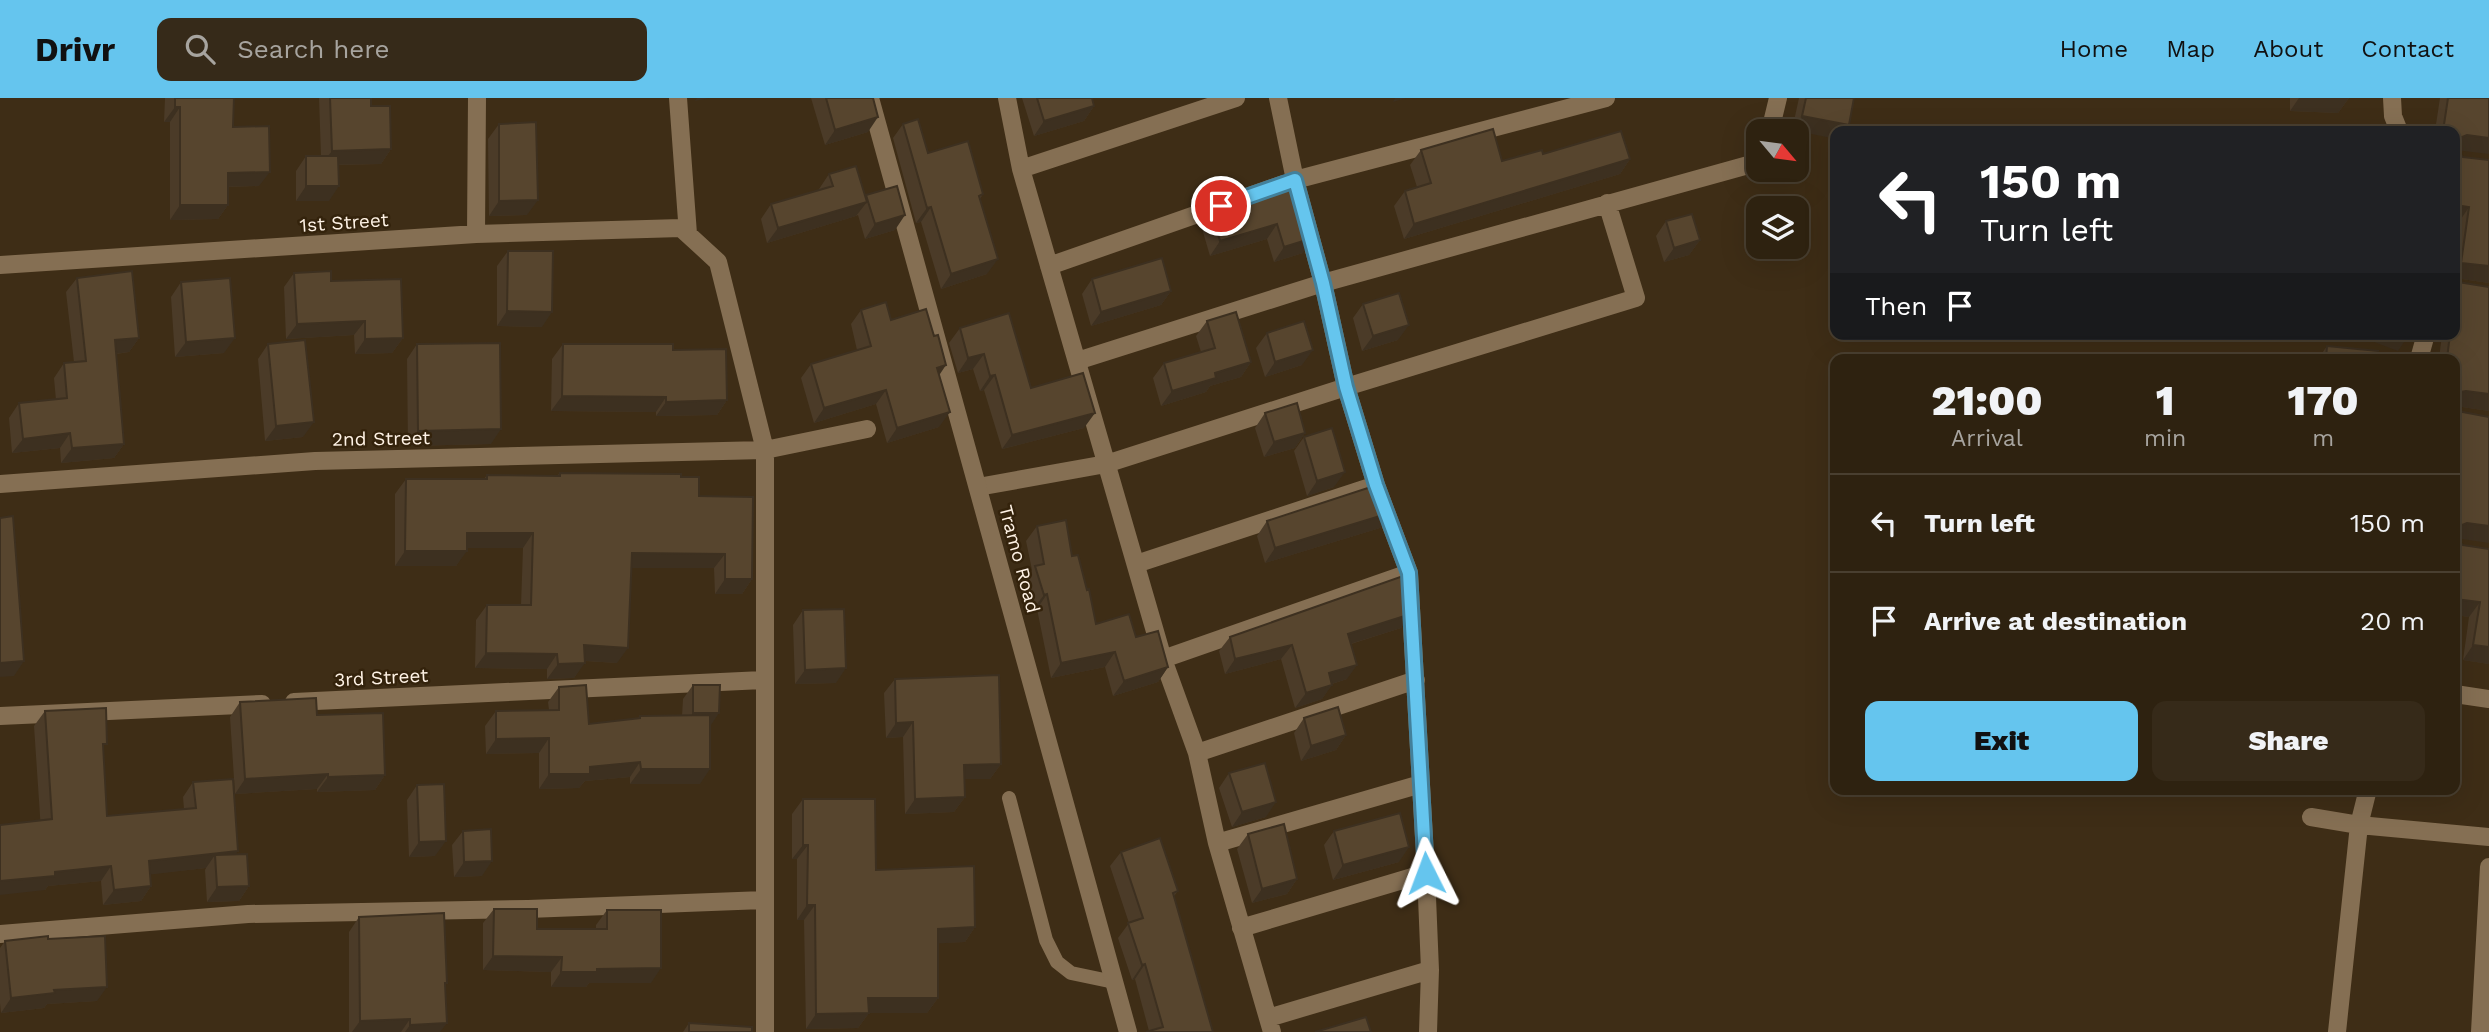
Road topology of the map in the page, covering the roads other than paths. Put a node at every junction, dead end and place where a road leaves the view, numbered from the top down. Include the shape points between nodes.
1 (477, 98) edge
2 (678, 98) edge
3 (870, 98) edge
4 (1007, 98) edge
5 (1236, 98) edge
6 (1278, 98) edge
7 (1606, 98) edge
8 (1778, 98) edge
9 (2392, 98) edge
10 (1773, 119) edge
11 (2397, 126) edge
12 (1746, 166) edge
13 (1021, 169) junction
14 (1295, 180) junction
15 (1607, 203) junction
16 (476, 234) junction
17 (688, 234) junction
18 (0, 265) edge
19 (1049, 266) junction
20 (1323, 283) junction
21 (1077, 361) junction
22 (1346, 387) junction
23 (867, 429) dead end
24 (765, 450) junction
25 (1106, 464) junction
26 (0, 484) edge
27 (1376, 485) junction
28 (978, 487) junction
29 (1136, 564) junction
30 (1409, 573) junction
31 (1163, 659) junction
32 (763, 680) junction
33 (1416, 680) junction
34 (2460, 695) edge
35 (2489, 699) edge
36 (0, 716) edge
37 (1197, 753) junction
38 (1421, 784) junction
39 (2366, 795) edge
40 (1009, 798) dead end
41 (2311, 817) dead end
42 (2359, 825) junction
43 (2489, 837) edge
44 (1217, 843) junction
45 (2489, 867) edge
46 (1426, 873) junction
47 (765, 900) junction
48 (1241, 928) junction
49 (0, 934) edge
50 (1430, 970) junction
51 (1114, 982) junction
52 (1270, 1025) edge
53 (765, 1032) edge
54 (1128, 1032) edge
55 (1428, 1032) edge
56 (2337, 1032) edge
57 (2480, 1032) edge

1 - 16 street
2 - 17 street
3 - 28 street, Tramo Road
4 - 13 street
5 - 13 street
6 - 14 street
7 - 14 street
8 - 10 street
9 - 11 street
12 - 15 street
13 - 19 street
14 - 19 street
14 - 20 street
15 - 20 street
15 - 22 street via 1636,298
16 - 17 street, 1st Street via 681,228
16 - 18 street, 1st Street
17 - 24 street via 718,261
19 - 21 street
20 - 21 street
20 - 22 street
21 - 25 street
22 - 25 street
22 - 27 street
23 - 24 street, 2nd Street
24 - 26 street, 2nd Street via 314,461
24 - 32 street
25 - 28 street
25 - 29 street
27 - 29 street
27 - 30 street
28 - 51 street, Tramo Road
29 - 31 street
30 - 31 street
30 - 33 street
31 - 37 street
32 - 36 street, 3rd Street
32 - 47 street
33 - 37 street
33 - 38 street
34 - 35 street
37 - 44 street
38 - 44 street
38 - 46 street
39 - 42 street
40 - 51 lane via 1046,940 1057,962 1071,973
41 - 42 street
42 - 43 street
42 - 56 street
44 - 48 street
45 - 57 street
46 - 48 street
46 - 50 street
47 - 49 street via 248,914
47 - 53 street
48 - 52 street
50 - 52 street
50 - 55 street
51 - 54 street, Tramo Road

